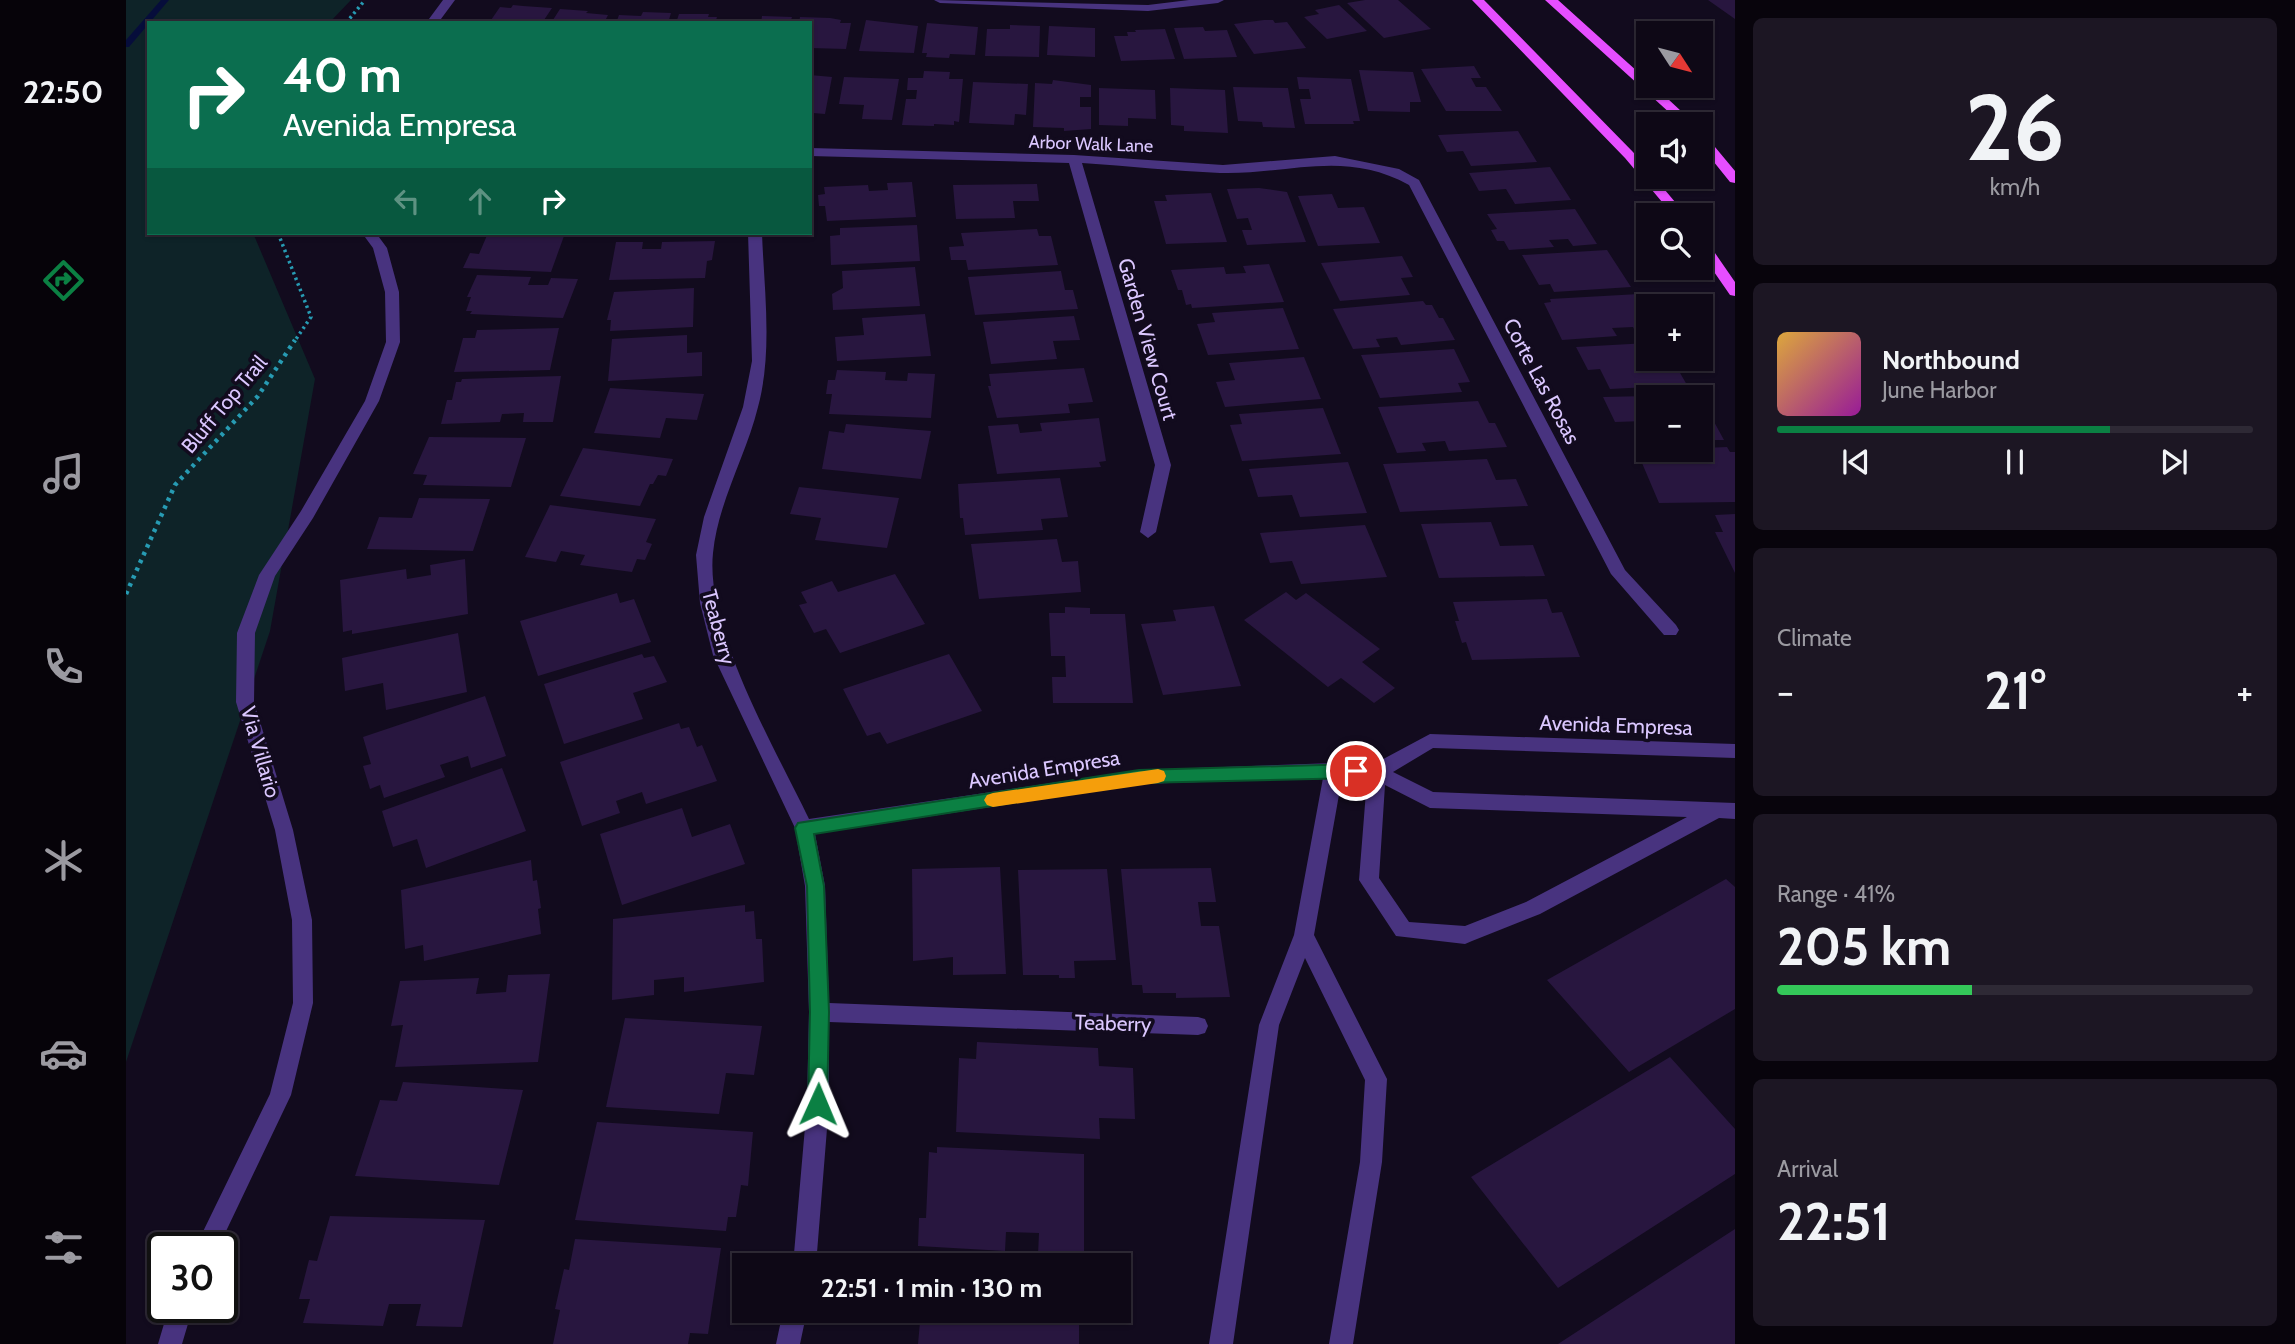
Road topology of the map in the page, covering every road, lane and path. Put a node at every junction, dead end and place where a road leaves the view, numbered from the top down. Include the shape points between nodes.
1 (365, 0) edge
2 (449, 0) edge
3 (940, 0) edge
4 (1218, 0) edge
5 (1478, 0) edge
6 (1552, 0) edge
7 (348, 21) edge
8 (433, 21) edge
9 (1676, 112) edge
10 (812, 152) edge
11 (1713, 152) edge
12 (1074, 159) junction
13 (1369, 165) joint
14 (1735, 179) edge
15 (1670, 203) edge
16 (279, 235) edge
17 (370, 235) edge
18 (755, 235) edge
19 (1713, 260) edge
20 (1735, 292) edge
21 (1148, 532) dead end
22 (126, 594) edge
23 (1670, 630) dead end
24 (1735, 751) edge
25 (1334, 770) junction
26 (1377, 772) junction
27 (1726, 811) edge
28 (804, 828) junction
29 (1304, 935) junction
30 (820, 1012) junction
31 (1198, 1026) dead end
32 (214, 1232) edge
33 (805, 1253) edge
34 (176, 1323) edge
35 (792, 1323) edge
36 (170, 1344) edge
37 (788, 1344) edge
38 (1221, 1344) edge
39 (1341, 1344) edge

1 - 7 path
2 - 8 street
3 - 4 street via 1148,8
5 - 15 main road
6 - 9 main road
10 - 12 street, Arbor Walk Lane
11 - 14 main road
12 - 13 street, Arbor Walk Lane via 1223,169 1335,160
12 - 21 street, Garden View Court via 1163,465
13 - 23 street, Corte Las Rosas via 1415,183 1619,574
16 - 22 path, Bluff Top Trail via 311,317 258,396 175,485
17 - 32 street, Via Villario via 380,248 392,292 393,342 372,401 267,575 246,633 245,702 284,830 302,920 303,1003 280,1095
18 - 28 street, Teaberry via 759,361 751,407 712,517 704,555 708,603 722,655
19 - 20 main road
24 - 26 street, Avenida Empresa via 1430,741
25 - 26 street, Avenida Empresa
25 - 28 street, Avenida Empresa via 1139,777
25 - 29 street
26 - 27 street, Avenida Empresa via 1430,800
26 - 27 street via 1369,880 1403,930 1465,935 1533,908
28 - 30 street, Teaberry via 816,886
29 - 38 street via 1269,1026
29 - 39 street via 1376,1079 1371,1162
30 - 31 street, Teaberry
30 - 33 street, Teaberry via 818,1104
34 - 36 street
35 - 37 street

